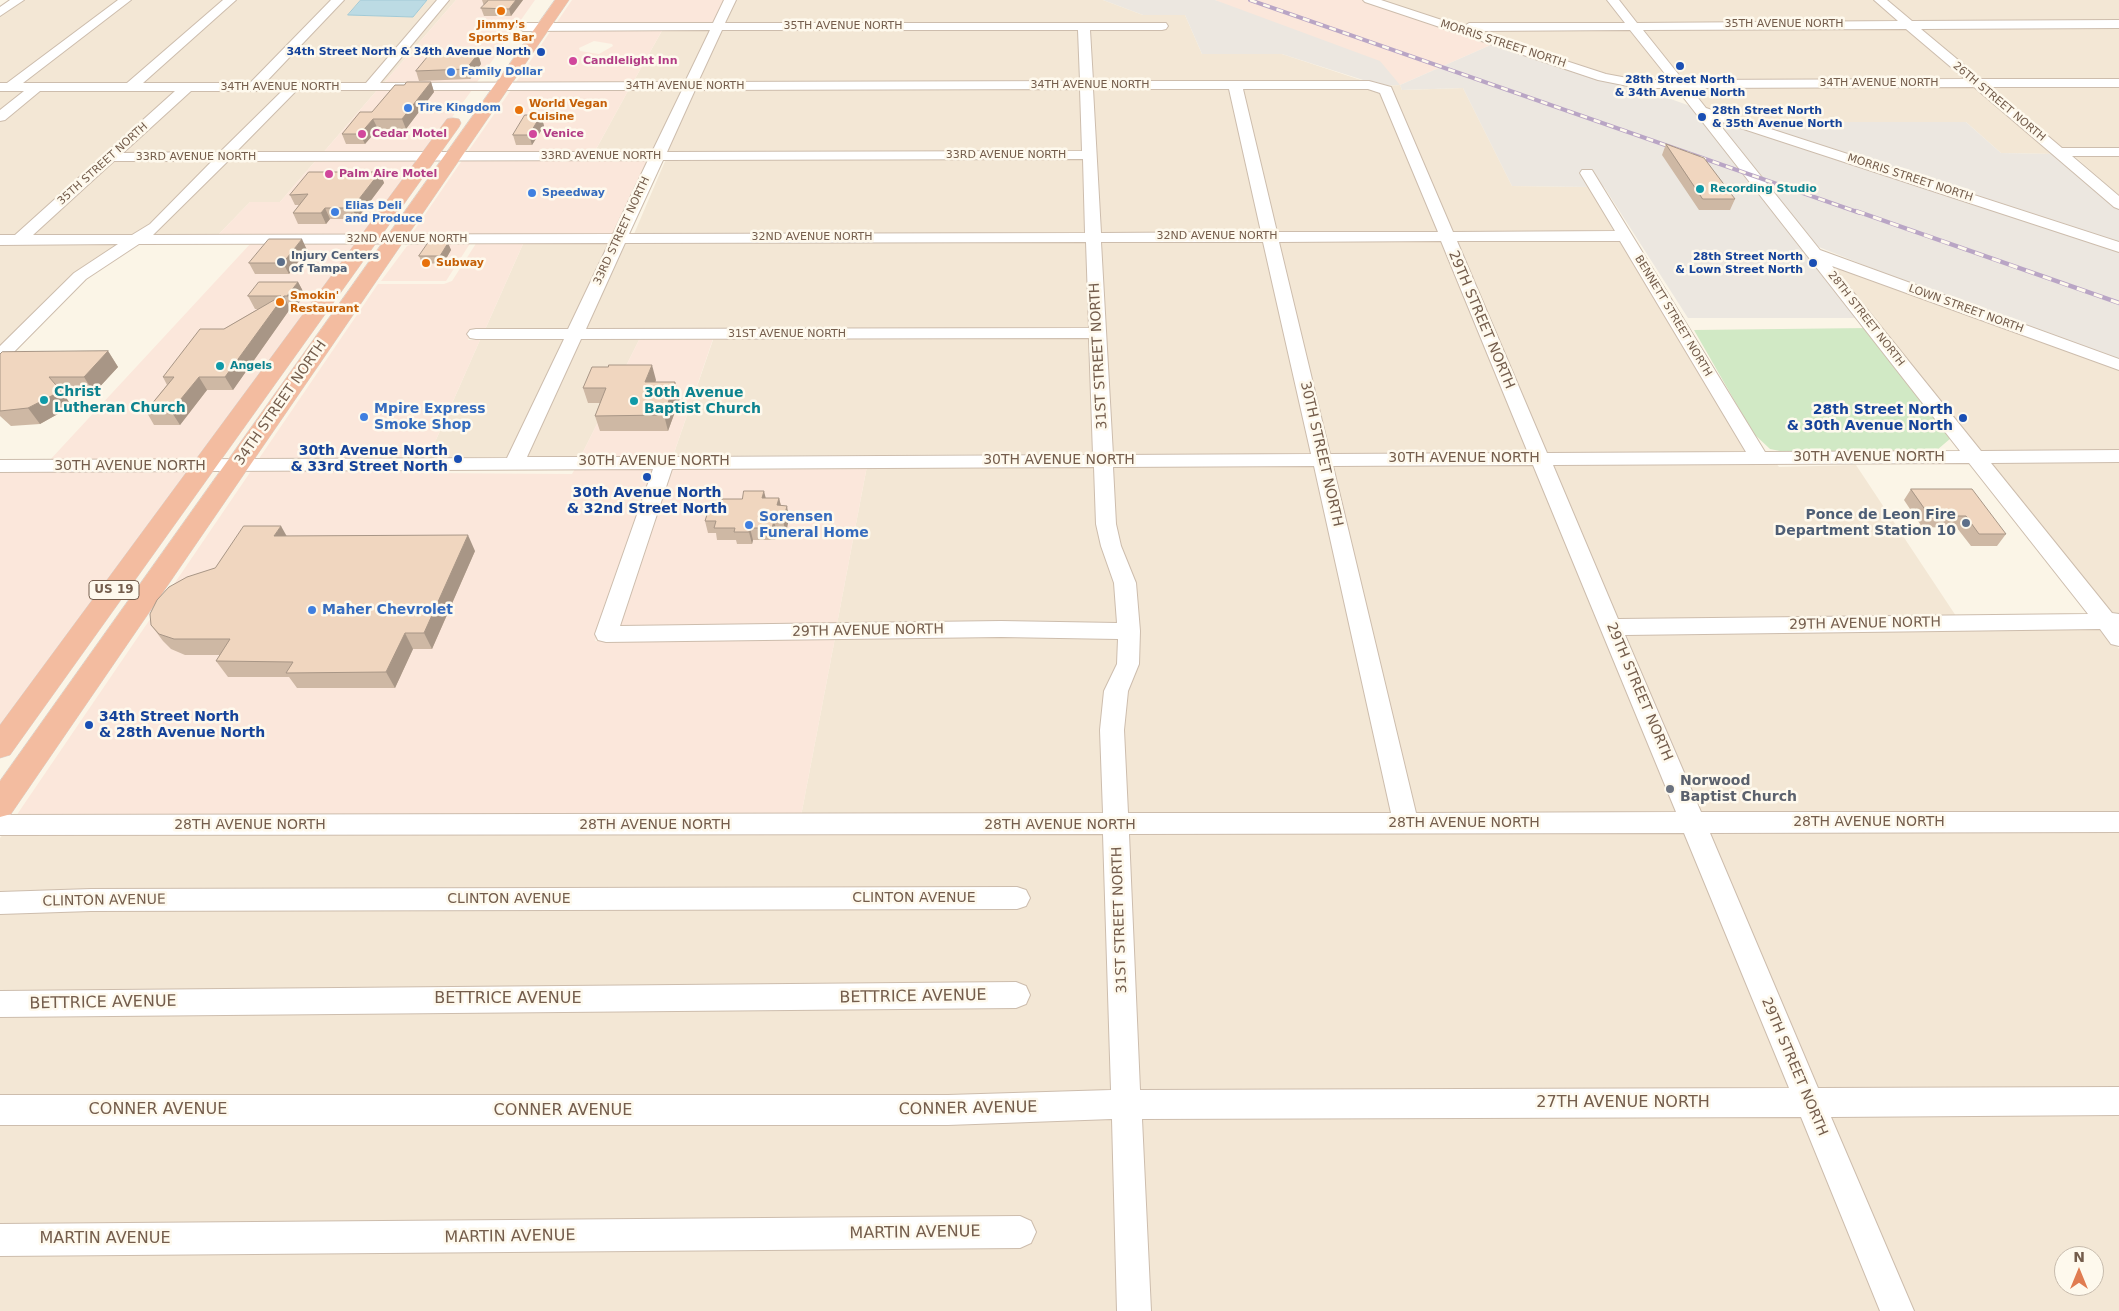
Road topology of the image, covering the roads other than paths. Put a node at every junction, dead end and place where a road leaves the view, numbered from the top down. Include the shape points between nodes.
1 (18, 0) edge
2 (125, 0) edge
3 (230, 0) edge
4 (338, 0) edge
5 (443, 0) edge
6 (562, 0) edge
7 (730, 0) edge
8 (1369, 0) edge
9 (1613, 0) edge
10 (1880, 0) edge
11 (0, 12) edge
12 (533, 12) dead end
13 (1632, 24) junction
14 (1907, 24) junction
15 (2119, 24) edge
16 (1084, 26) junction
17 (1162, 26) dead end
18 (523, 27) junction
19 (543, 27) junction
20 (718, 27) junction
21 (1448, 27) junction
22 (512, 41) dead end
23 (489, 74) dead end
24 (1976, 83) junction
25 (2119, 83) edge
26 (1638, 84) joint
27 (1679, 84) junction
28 (1086, 85) junction
29 (1235, 85) junction
30 (1369, 85) joint
31 (690, 86) junction
32 (130, 87) junction
33 (187, 87) junction
34 (253, 87) junction
35 (293, 87) junction
36 (369, 87) junction
37 (479, 87) junction
38 (501, 87) junction
39 (5, 88) edge
40 (37, 88) junction
41 (1701, 111) junction
42 (0, 117) edge
43 (2058, 152) junction
44 (2119, 152) edge
45 (1090, 155) junction
46 (429, 156) junction
47 (452, 156) junction
48 (658, 156) junction
49 (111, 157) junction
50 (226, 157) junction
51 (1587, 173) dead end
52 (2119, 204) edge
53 (1093, 236) junction
54 (1270, 236) junction
55 (1445, 236) junction
56 (1624, 236) junction
57 (620, 237) junction
58 (370, 239) junction
59 (395, 239) junction
60 (0, 240) edge
61 (19, 240) junction
62 (133, 240) junction
63 (2119, 247) edge
64 (1814, 252) junction
65 (1098, 333) junction
66 (476, 334) dead end
67 (574, 334) junction
68 (300, 335) junction
69 (328, 335) junction
70 (0, 356) edge
71 (2119, 365) edge
72 (2119, 456) edge
73 (1759, 457) junction
74 (1975, 457) junction
75 (1539, 458) junction
76 (1323, 459) junction
77 (1104, 460) junction
78 (665, 461) junction
79 (515, 462) junction
80 (0, 466) edge
81 (205, 466) junction
82 (237, 466) junction
83 (1611, 627) junction
84 (2115, 627) edge
85 (1129, 631) junction
86 (0, 747) edge
87 (0, 805) edge
88 (1693, 822) junction
89 (2119, 822) edge
90 (1406, 823) junction
91 (1116, 824) junction
92 (0, 825) edge
93 (1018, 898) dead end
94 (0, 903) edge
95 (1016, 995) dead end
96 (0, 1004) edge
97 (2119, 1101) edge
98 (1808, 1102) junction
99 (1127, 1106) junction
100 (0, 1110) edge
101 (1020, 1232) dead end
102 (0, 1240) edge
103 (1134, 1311) edge
104 (1897, 1311) edge

1 - 11 street
2 - 39 street
3 - 32 street
4 - 34 street
5 - 36 street
6 - 19 highway, 34TH STREET NORTH / US 19
7 - 20 street, 33RD STREET NORTH
8 - 21 street, MORRIS STREET NORTH
9 - 13 street, 28TH STREET NORTH
10 - 14 street, 26TH STREET NORTH
12 - 18 highway
13 - 14 street, 35TH AVENUE NORTH
13 - 21 street, 35TH AVENUE NORTH
13 - 27 street, 28TH STREET NORTH
14 - 15 street, 35TH AVENUE NORTH
14 - 24 street, 26TH STREET NORTH
16 - 17 street, 35TH AVENUE NORTH
16 - 20 street, 35TH AVENUE NORTH
16 - 28 street, 31ST STREET NORTH
18 - 19 street, 35TH AVENUE NORTH
18 - 22 highway
19 - 20 street, 35TH AVENUE NORTH
19 - 38 highway, 34TH STREET NORTH / US 19
20 - 31 street, 33RD STREET NORTH
21 - 26 street, MORRIS STREET NORTH via 1603,77
23 - 37 highway, 34TH STREET NORTH / US 19
24 - 25 street, 34TH AVENUE NORTH
24 - 27 street, 34TH AVENUE NORTH
24 - 43 street, 26TH STREET NORTH
26 - 27 street, 34TH AVENUE NORTH
27 - 41 street, 28TH STREET NORTH
28 - 29 street, 34TH AVENUE NORTH
28 - 31 street, 34TH AVENUE NORTH
28 - 45 street, 31ST STREET NORTH
29 - 30 street, 34TH AVENUE NORTH
29 - 54 street, 30TH STREET NORTH
30 - 55 street, 29TH STREET NORTH via 1386,90
31 - 38 street, 34TH AVENUE NORTH
31 - 48 street, 33RD STREET NORTH
32 - 33 street, 34TH AVENUE NORTH
32 - 40 street, 34TH AVENUE NORTH
33 - 34 street, 34TH AVENUE NORTH
33 - 49 street, 35TH STREET NORTH
34 - 35 street, 34TH AVENUE NORTH
35 - 36 street, 34TH AVENUE NORTH
35 - 50 street
36 - 37 street, 34TH AVENUE NORTH
37 - 38 street, 34TH AVENUE NORTH
37 - 46 highway, 34TH STREET NORTH / US 19
38 - 47 highway, 34TH STREET NORTH / US 19
39 - 40 street, 34TH AVENUE NORTH
40 - 42 street
41 - 63 street, MORRIS STREET NORTH
41 - 64 street, 28TH STREET NORTH
43 - 44 street
43 - 52 street, 26TH STREET NORTH
45 - 48 street, 33RD AVENUE NORTH
45 - 53 street, 31ST STREET NORTH
46 - 47 street, 33RD AVENUE NORTH
46 - 50 street, 33RD AVENUE NORTH
46 - 58 highway, 34TH STREET NORTH / US 19
47 - 48 street, 33RD AVENUE NORTH
47 - 59 highway, 34TH STREET NORTH / US 19
48 - 57 street, 33RD STREET NORTH
49 - 50 street, 33RD AVENUE NORTH
49 - 61 street, 35TH STREET NORTH
50 - 62 street via 155,227
51 - 56 street, BENNETT STREET NORTH
53 - 54 street, 32ND AVENUE NORTH
53 - 57 street, 32ND AVENUE NORTH
53 - 65 street, 31ST STREET NORTH
54 - 55 street, 32ND AVENUE NORTH
54 - 76 street, 30TH STREET NORTH
55 - 56 street, 32ND AVENUE NORTH
55 - 75 street, 29TH STREET NORTH
56 - 73 street, BENNETT STREET NORTH
57 - 59 street, 32ND AVENUE NORTH
57 - 67 street, 33RD STREET NORTH
58 - 59 street, 32ND AVENUE NORTH
58 - 62 street, 32ND AVENUE NORTH
58 - 68 highway, 34TH STREET NORTH / US 19
59 - 69 highway, 34TH STREET NORTH / US 19
60 - 61 street, 32ND AVENUE NORTH
61 - 62 street, 32ND AVENUE NORTH
62 - 70 street via 80,276
64 - 71 street, LOWN STREET NORTH
64 - 74 street, 28TH STREET NORTH
65 - 67 street, 31ST AVENUE NORTH
65 - 77 street, 31ST STREET NORTH
66 - 67 street, 31ST AVENUE NORTH
67 - 79 street, 33RD STREET NORTH
68 - 69 street
68 - 81 highway, 34TH STREET NORTH / US 19
69 - 82 highway, 34TH STREET NORTH / US 19
72 - 74 street, 30TH AVENUE NORTH
73 - 74 street, 30TH AVENUE NORTH
73 - 75 street, 30TH AVENUE NORTH
74 - 84 street, 28TH STREET NORTH
75 - 76 street, 30TH AVENUE NORTH
75 - 83 street, 29TH STREET NORTH
76 - 77 street, 30TH AVENUE NORTH
76 - 90 street, 30TH STREET NORTH
77 - 78 street, 30TH AVENUE NORTH
77 - 85 street, 31ST STREET NORTH via 1106,524 1110,546 1125,583
78 - 79 street, 30TH AVENUE NORTH
78 - 85 street, 29TH AVENUE NORTH via 606,634 1001,628
79 - 82 street, 30TH AVENUE NORTH
80 - 81 street, 30TH AVENUE NORTH
81 - 82 street, 30TH AVENUE NORTH
81 - 86 highway, 34TH STREET NORTH / US 19
82 - 87 highway, 34TH STREET NORTH / US 19
83 - 84 street, 29TH AVENUE NORTH
83 - 88 street, 29TH STREET NORTH
85 - 91 street, 31ST STREET NORTH via 1128,664 1116,691 1112,730
88 - 89 street, 28TH AVENUE NORTH
88 - 90 street, 28TH AVENUE NORTH
88 - 98 street, 29TH STREET NORTH
90 - 91 street, 28TH AVENUE NORTH
91 - 92 street, 28TH AVENUE NORTH
91 - 99 street, 31ST STREET NORTH
93 - 94 street, CLINTON AVENUE via 91,900
95 - 96 street, BETTRICE AVENUE
97 - 98 street, 27TH AVENUE NORTH
98 - 99 street, 27TH AVENUE NORTH
98 - 104 street, 29TH STREET NORTH
99 - 100 street, CONNER AVENUE via 948,1110
99 - 103 street, 31ST STREET NORTH
101 - 102 street, MARTIN AVENUE

